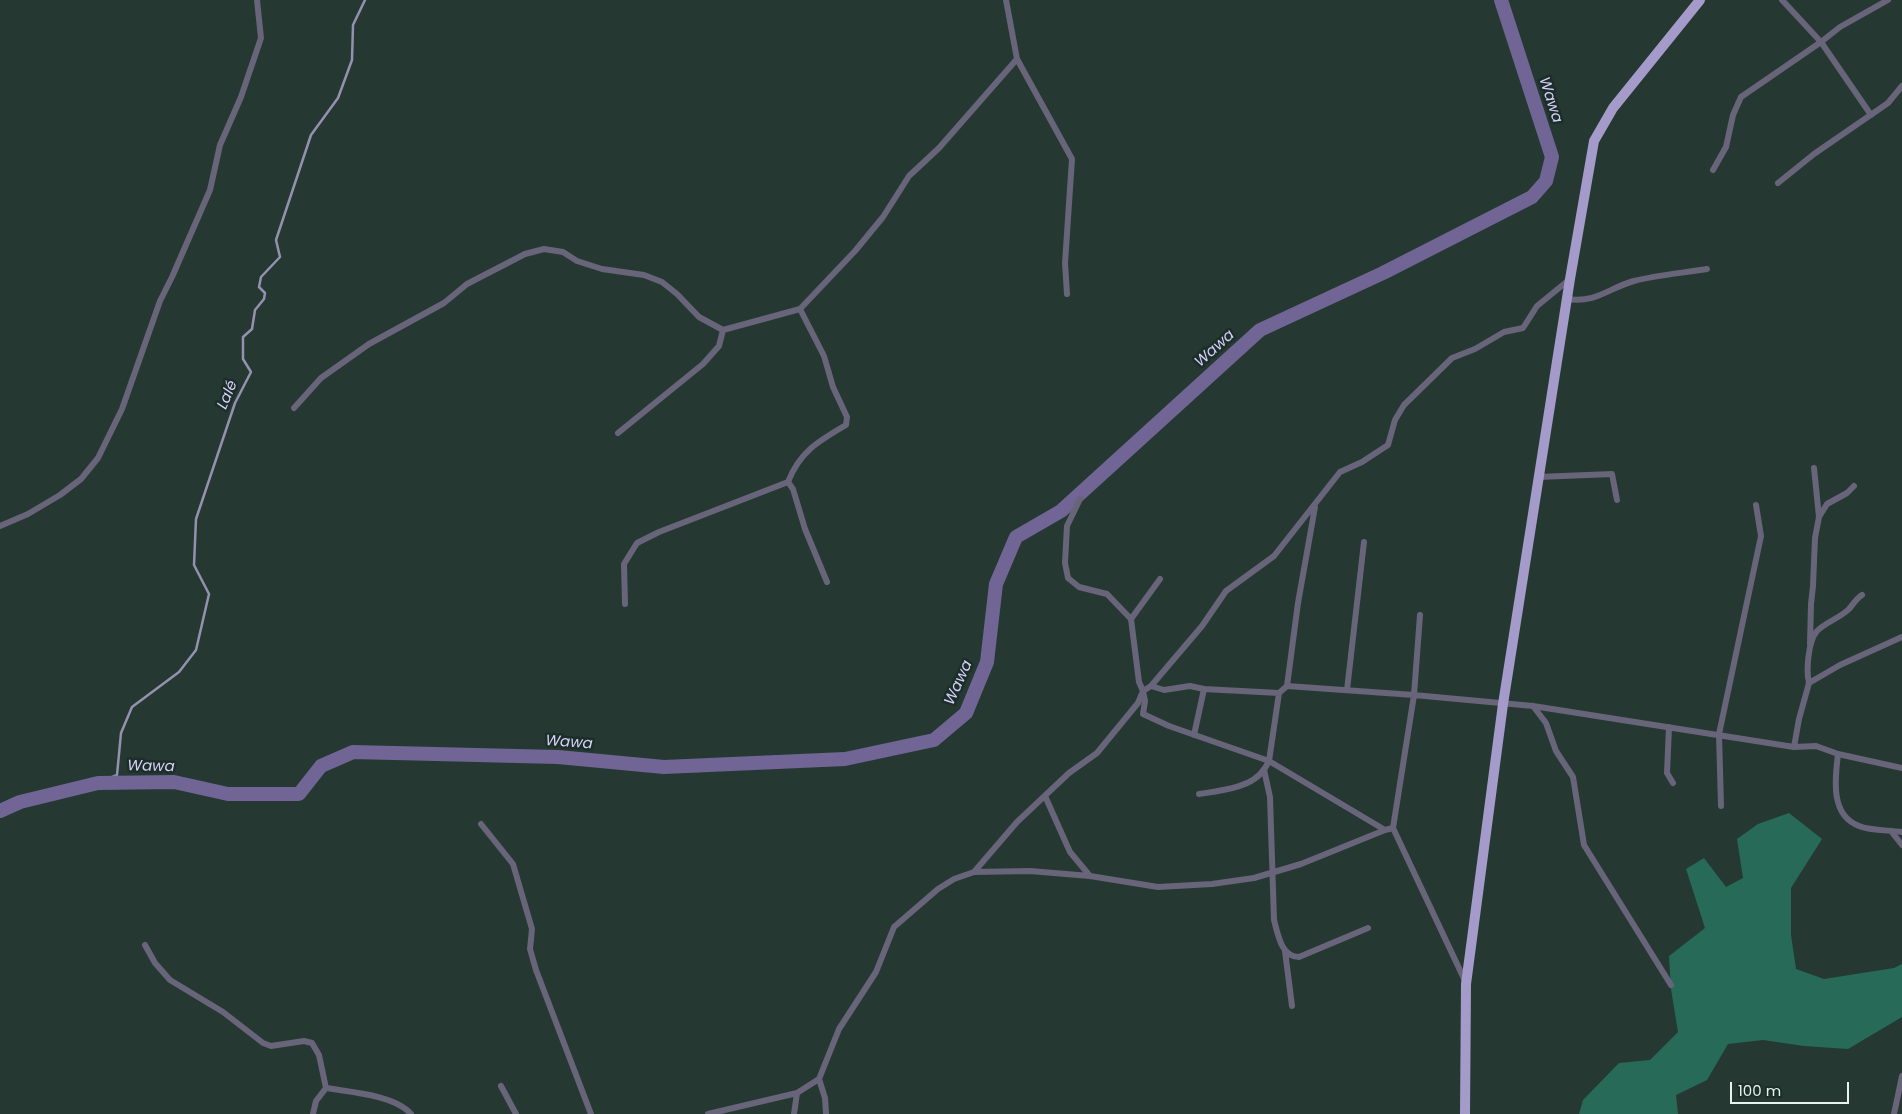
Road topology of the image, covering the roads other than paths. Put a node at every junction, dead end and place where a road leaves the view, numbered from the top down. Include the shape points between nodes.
1 (257, 0) edge
2 (1006, 0) edge
3 (1700, 0) edge
4 (1782, 0) edge
5 (1888, 0) edge
6 (1821, 42) junction
7 (1016, 59) junction
8 (1902, 86) edge
9 (1871, 115) junction
10 (1713, 170) dead end
11 (1778, 183) dead end
12 (1707, 270) dead end
13 (1570, 279) junction
14 (1067, 294) dead end
15 (1568, 299) junction
16 (800, 309) junction
17 (723, 330) junction
18 (294, 408) dead end
19 (618, 433) dead end
20 (1814, 468) dead end
21 (1538, 477) junction
22 (788, 482) junction
23 (1854, 486) dead end
24 (1080, 499) dead end
25 (1617, 500) dead end
26 (1315, 505) junction
27 (1756, 505) dead end
28 (1819, 516) junction
29 (0, 526) edge
30 (1364, 542) dead end
31 (1160, 579) dead end
32 (827, 582) dead end
33 (1862, 595) dead end
34 (625, 604) dead end
35 (1420, 615) dead end
36 (1131, 619) junction
37 (1902, 637) edge
38 (1810, 644) junction
39 (1809, 683) junction
40 (1151, 686) junction
41 (1287, 686) junction
42 (1204, 689) junction
43 (1347, 690) junction
44 (1143, 691) junction
45 (1279, 693) junction
46 (1414, 695) junction
47 (1503, 704) junction
48 (1533, 706) junction
49 (1669, 727) junction
50 (1719, 734) junction
51 (1194, 735) junction
52 (1794, 747) junction
53 (1838, 754) junction
54 (1262, 758) junction
55 (1269, 761) junction
56 (1902, 768) edge
57 (1264, 770) junction
58 (1673, 783) dead end
59 (1199, 794) dead end
60 (1045, 796) junction
61 (1721, 806) dead end
62 (481, 824) dead end
63 (1393, 828) junction
64 (1385, 830) junction
65 (1891, 831) junction
66 (1902, 832) edge
67 (1902, 845) edge
68 (974, 872) junction
69 (1273, 872) junction
70 (1090, 876) junction
71 (1368, 928) dead end
72 (145, 945) dead end
73 (1284, 951) junction
74 (1466, 984) junction
75 (1671, 985) dead end
76 (1292, 1006) dead end
77 (1902, 1076) edge
78 (819, 1079) junction
79 (501, 1086) dead end
80 (326, 1088) junction
81 (797, 1093) junction
82 (314, 1114) edge
83 (411, 1114) edge
84 (516, 1114) edge
85 (591, 1114) edge
86 (708, 1114) edge
87 (794, 1114) edge
88 (826, 1114) edge
89 (1465, 1114) edge
90 (1894, 1114) edge

1 - 29 street via 261,38 220,145 210,190 160,301 122,409 98,458 81,479 28,514
2 - 7 street
3 - 13 highway via 1613,108 1594,141
4 - 6 street
5 - 6 street via 1840,26
6 - 9 street
6 - 10 street via 1741,97 1726,147
7 - 14 street via 1072,159 1065,263
7 - 16 street via 939,148 909,176 866,238
8 - 9 street via 1888,103
9 - 11 street
12 - 15 street via 1633,281 1601,296
13 - 15 highway
13 - 26 street via 1537,306 1523,328 1504,332 1452,358 1404,405 1395,420 1388,445 1340,472
15 - 21 highway
16 - 17 street
16 - 22 street via 824,356 847,417 846,425 802,456
17 - 18 street via 699,317 662,282 644,275 602,269 577,261 563,252 544,249 525,254 467,284 444,303 369,344 321,378
17 - 19 street via 719,346 703,364
20 - 28 street
21 - 25 street via 1612,474
21 - 47 highway
22 - 32 street
22 - 34 street via 637,543 624,564
23 - 28 street via 1827,504
24 - 36 street via 1067,526 1065,564 1068,578 1079,587 1107,594
26 - 40 street via 1274,556 1226,591 1202,626
26 - 41 street
27 - 50 street via 1761,536
28 - 38 street
30 - 43 street
31 - 36 street
33 - 38 street via 1849,609 1817,631
35 - 46 street
36 - 44 street via 1138,682
37 - 39 street
38 - 39 street via 1806,673
39 - 52 street
40 - 42 street via 1164,690 1190,686
40 - 44 street
41 - 43 street
41 - 45 street
42 - 45 street
42 - 51 street
43 - 46 street
44 - 51 street via 1143,714
44 - 60 street via 1138,703 1097,753
45 - 55 street
46 - 47 street
46 - 63 street
47 - 48 street
47 - 74 highway
48 - 49 street
48 - 75 street via 1546,723 1556,752 1573,777 1584,845
49 - 50 street
49 - 58 street via 1667,772
50 - 52 street
50 - 61 street
51 - 54 street
52 - 53 street via 1816,746
53 - 56 street
53 - 65 street via 1835,784 1837,800 1845,817 1860,827
54 - 55 street
54 - 57 street
55 - 57 street
55 - 64 street
57 - 59 street via 1256,779 1236,787
57 - 69 street via 1270,797
60 - 68 street via 1017,822
60 - 70 street via 1070,852
62 - 85 street via 513,864 532,929 530,949 536,970
63 - 64 street
63 - 74 street
64 - 69 street
65 - 66 street
65 - 67 street
68 - 70 street via 1030,871
68 - 78 street via 938,889 894,927 876,972 839,1029
69 - 70 street via 1212,884 1158,887
69 - 73 street via 1274,920
71 - 73 street via 1299,957
72 - 80 street via 170,980 223,1012 263,1043 271,1046 304,1041 312,1043 319,1055
73 - 76 street
74 - 89 highway
77 - 90 street
78 - 81 street
78 - 88 street
79 - 84 street
80 - 82 street via 316,1101
80 - 83 street via 382,1098 407,1108
81 - 86 street
81 - 87 street

